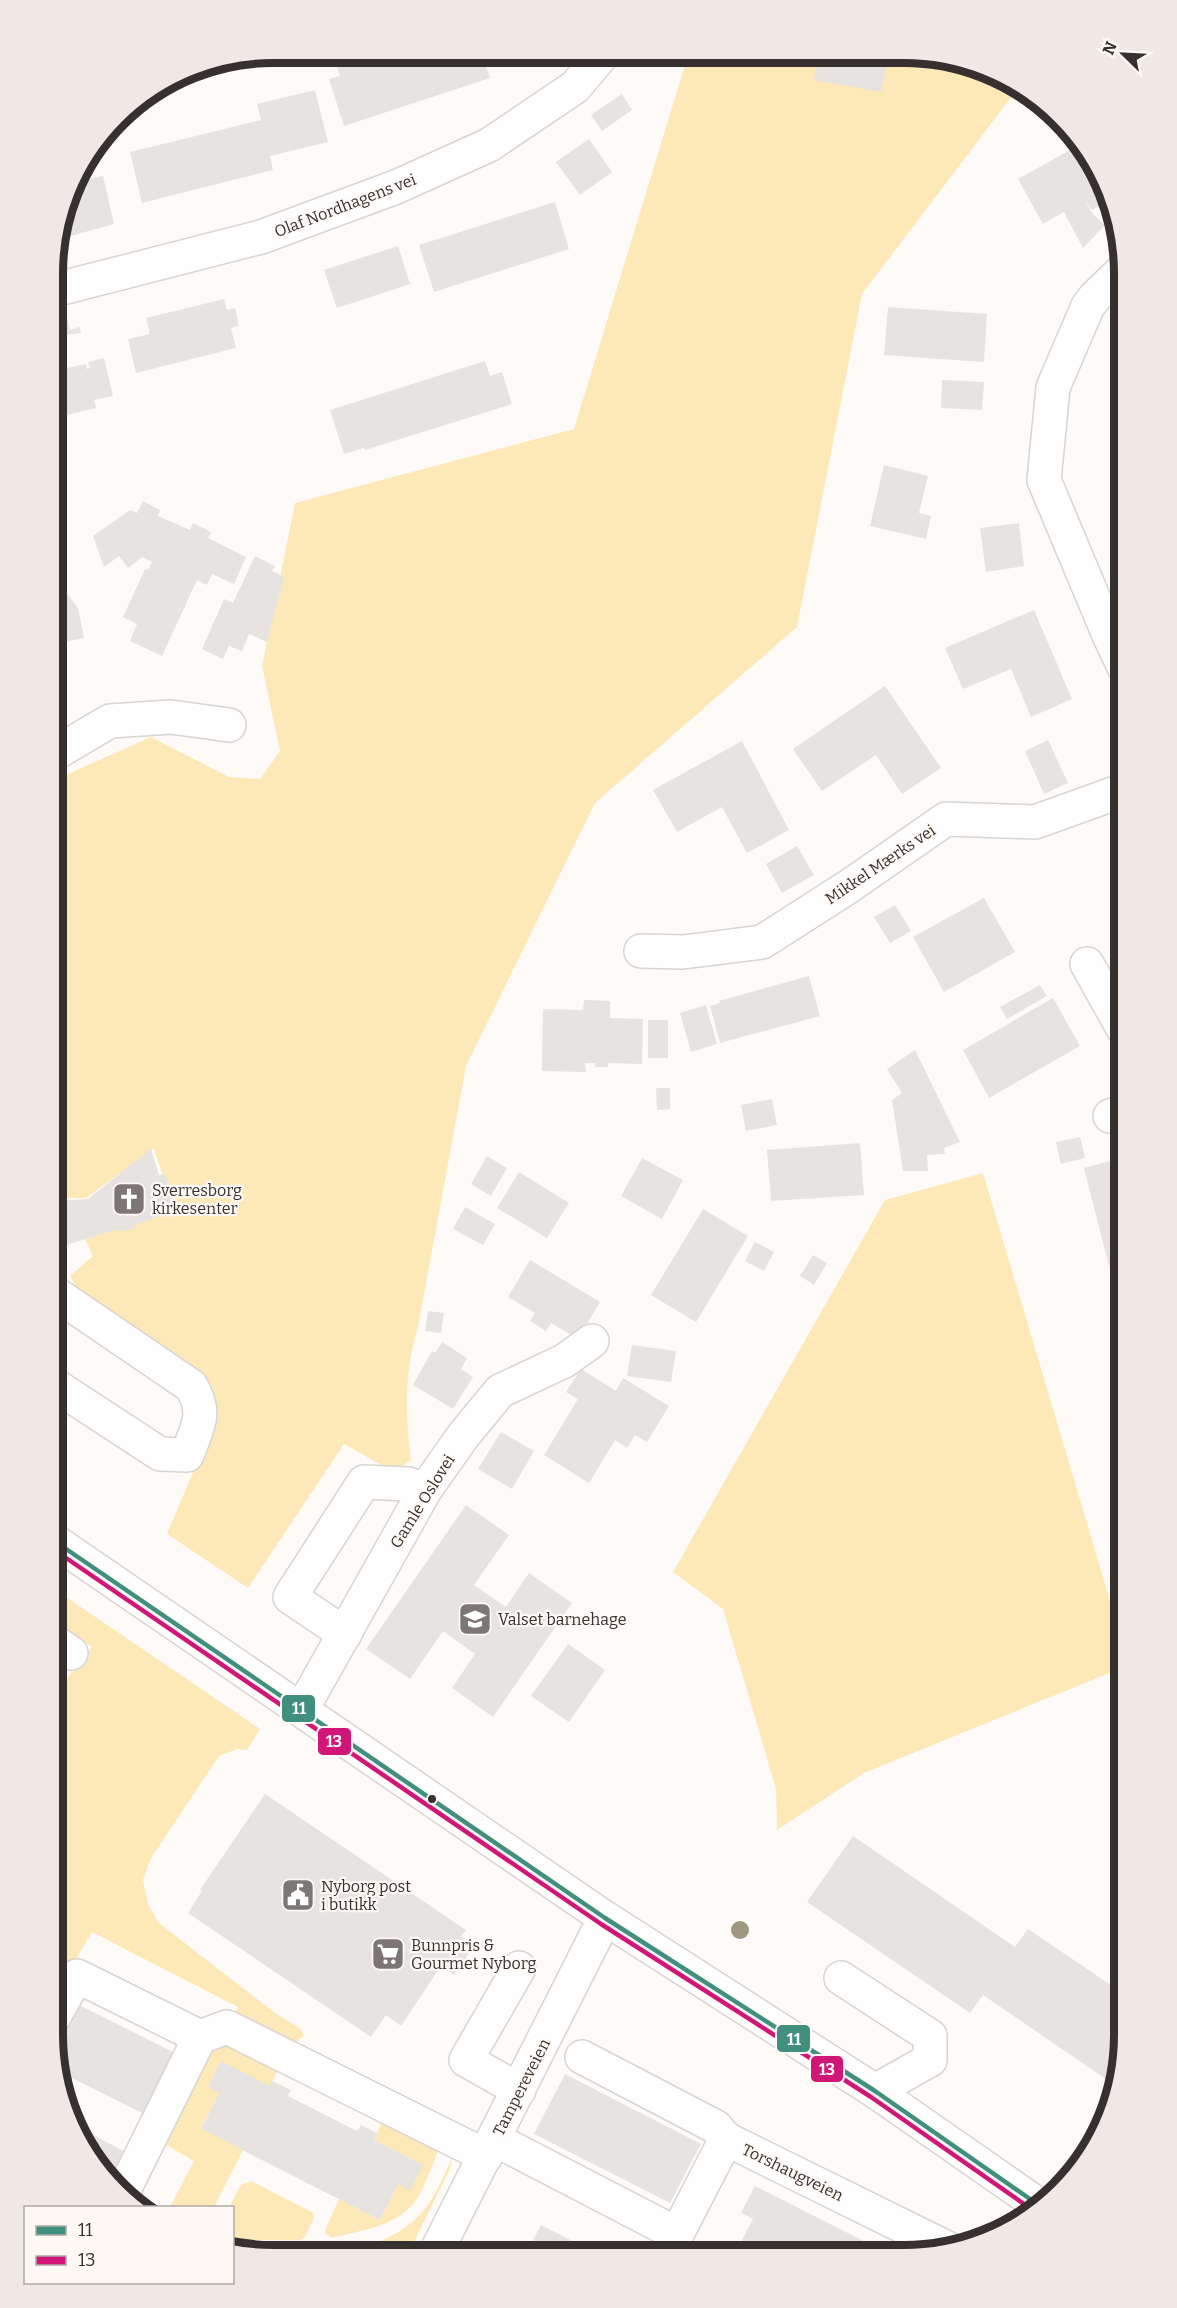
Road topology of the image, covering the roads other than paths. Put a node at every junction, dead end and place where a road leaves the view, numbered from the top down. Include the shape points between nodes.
1 (595, 63) edge
2 (1114, 279) edge
3 (63, 288) edge
4 (1114, 646) edge
5 (230, 725) dead end
6 (63, 749) edge
7 (1114, 794) edge
8 (641, 951) dead end
9 (1087, 964) dead end
10 (1114, 1012) edge
11 (63, 1299) edge
12 (592, 1341) dead end
13 (63, 1391) edge
14 (425, 1490) junction
15 (63, 1547) edge
16 (345, 1634) junction
17 (302, 1709) junction
18 (605, 1918) junction
19 (519, 1968) dead end
20 (841, 1978) dead end
21 (63, 2000) edge
22 (200, 2037) junction
23 (582, 2057) dead end
24 (519, 2090) junction
25 (875, 2091) junction
26 (726, 2139) junction
27 (490, 2147) junction
28 (127, 2185) edge
29 (1033, 2201) edge
30 (936, 2242) edge
31 (672, 2244) edge
32 (440, 2245) edge

1 - 3 street, Olaf Nordhagens vei via 575,87 489,145 396,187 261,237
2 - 4 street via 1088,306 1053,388 1044,480
5 - 6 street via 171,717 110,722
7 - 8 street, Mikkel Mærks vei via 1035,822 946,819 762,942 683,952
9 - 10 street
11 - 13 street via 191,1386 200,1401 200,1417 187,1455 160,1454
12 - 14 street, Gamle Oslovei via 564,1361 500,1391
14 - 16 street, Gamle Oslovei
14 - 16 street via 408,1484 364,1482 290,1597
15 - 17 street
16 - 17 street, Gamle Oslovei
17 - 18 street
18 - 24 street, Tampereveien
18 - 25 street
19 - 24 street via 466,2060
20 - 25 street via 930,2036 930,2060
21 - 22 street via 77,1976
22 - 27 street, Torshaugveien via 227,2027
22 - 28 street
23 - 26 street via 716,2127
24 - 27 street, Tampereveien
25 - 29 street
26 - 30 street, Torshaugveien
26 - 31 street, Torshaugveien
27 - 31 street, Torshaugveien
27 - 32 street, Tampereveien

